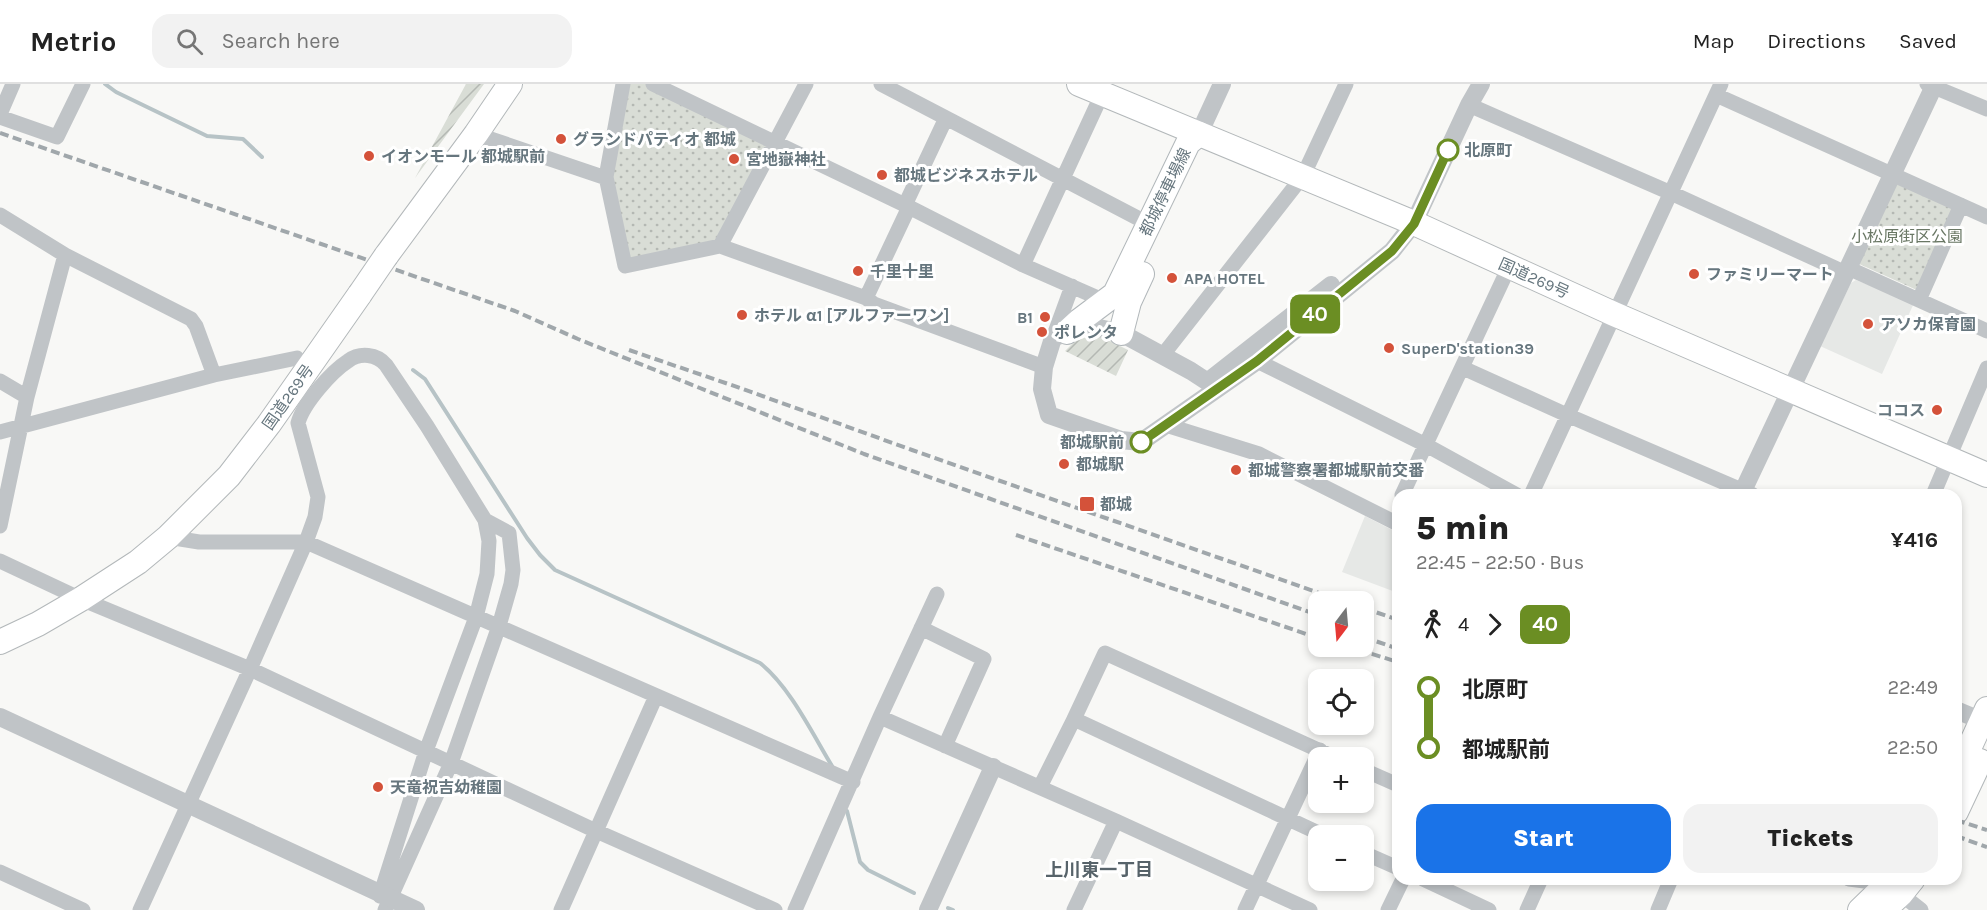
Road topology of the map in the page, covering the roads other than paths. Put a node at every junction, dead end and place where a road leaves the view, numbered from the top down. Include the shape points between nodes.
1 (13, 84) edge
2 (83, 84) edge
3 (510, 84) edge
4 (623, 84) edge
5 (653, 84) edge
6 (806, 84) edge
7 (880, 84) edge
8 (1079, 84) edge
9 (1222, 84) edge
10 (1346, 84) edge
11 (1481, 84) edge
12 (1932, 85) edge
13 (1718, 89) edge
14 (1102, 94) junction
15 (1469, 105) junction
16 (1987, 110) edge
17 (0, 116) edge
18 (946, 118) junction
19 (476, 134) junction
20 (1199, 134) junction
21 (775, 143) junction
22 (1891, 175) junction
23 (1303, 176) junction
24 (606, 178) junction
25 (1062, 178) junction
26 (1671, 193) junction
27 (907, 206) junction
28 (1961, 206) junction
29 (0, 215) edge
30 (1987, 217) edge
31 (1149, 224) junction
32 (1414, 224) junction
33 (720, 246) junction
34 (65, 255) junction
35 (1023, 265) junction
36 (1509, 267) junction
37 (1847, 270) junction
38 (1072, 286) junction
39 (866, 298) junction
40 (1919, 300) junction
41 (1105, 302) junction
42 (1614, 314) junction
43 (1987, 331) edge
44 (1121, 333) junction
45 (1060, 335) junction
46 (1162, 356) junction
47 (297, 358) dead end
48 (1257, 361) junction
49 (1044, 367) junction
50 (1463, 368) junction
51 (1987, 368) edge
52 (214, 375) junction
53 (0, 381) edge
54 (1212, 385) junction
55 (1790, 390) junction
56 (27, 397) junction
57 (1567, 415) junction
58 (1166, 425) junction
59 (22, 426) junction
60 (0, 432) edge
61 (1426, 446) junction
62 (1950, 458) junction
63 (1987, 475) edge
64 (1405, 489) edge
65 (1506, 489) edge
66 (1534, 489) edge
67 (1735, 489) edge
68 (1748, 489) edge
69 (1936, 489) edge
70 (485, 520) junction
71 (1392, 521) edge
72 (0, 526) edge
73 (168, 537) junction
74 (306, 542) junction
75 (0, 561) edge
76 (937, 594) dead end
77 (81, 599) junction
78 (476, 617) junction
79 (499, 626) junction
80 (921, 628) junction
81 (0, 642) edge
82 (250, 669) junction
83 (656, 696) junction
84 (1962, 712) edge
85 (0, 717) edge
86 (880, 717) junction
87 (1985, 718) edge
88 (1074, 719) junction
89 (1987, 745) edge
90 (945, 746) junction
91 (1313, 747) edge
92 (426, 751) junction
93 (451, 763) junction
94 (1962, 765) edge
95 (993, 767) junction
96 (1374, 774) edge
97 (1308, 775) edge
98 (853, 782) junction
99 (1392, 782) edge
100 (1040, 787) junction
101 (1962, 799) edge
102 (189, 804) junction
103 (1287, 819) junction
104 (1116, 821) junction
105 (1308, 828) edge
106 (596, 831) junction
107 (1374, 857) edge
108 (1392, 865) edge
109 (0, 872) edge
110 (1400, 885) edge
111 (1436, 885) edge
112 (1538, 885) edge
113 (1668, 885) edge
114 (1877, 885) edge
115 (1257, 886) junction
116 (1896, 889) edge
117 (382, 903) edge
118 (83, 910) edge
119 (140, 910) edge
120 (416, 910) edge
121 (561, 910) edge
122 (775, 910) edge
123 (795, 910) edge
124 (928, 910) edge
125 (1074, 910) edge
126 (1245, 910) edge
127 (1310, 910) edge
128 (1388, 910) edge
129 (1490, 910) edge
130 (1527, 910) edge
131 (1658, 910) edge
132 (1860, 910) edge
133 (1921, 910) edge

1 - 17 street
2 - 17 street via 57,137
3 - 19 main road, 国道269号
4 - 24 street
5 - 21 street
6 - 21 street
7 - 18 street
8 - 14 main road, 国道269号
9 - 20 street
10 - 23 street
11 - 15 street
12 - 16 street
12 - 22 street
13 - 22 street
13 - 26 street
14 - 20 main road, 国道269号
14 - 25 street
15 - 26 street
15 - 32 street
18 - 25 street
18 - 27 street
19 - 24 street
19 - 73 main road, 国道269号, bridge via 276,415 229,476
20 - 23 main road, 国道269号
20 - 31 main road, 都城停車場線 via 1188,143
20 - 44 main road, 都城停車場線 via 1199,148 1129,303
21 - 27 street
21 - 33 street
22 - 28 street
22 - 37 street
23 - 32 main road, 国道269号
23 - 46 street
24 - 33 street via 625,266
25 - 31 street
25 - 35 street
26 - 37 street
26 - 42 street
27 - 35 street
27 - 39 street
28 - 30 street
28 - 40 street
29 - 34 street
31 - 41 main road, 都城停車場線 via 1115,294
32 - 36 main road, 国道269号
32 - 48 street via 1392,251
32 - 54 street via 1383,244
33 - 39 street
34 - 52 street via 191,319
34 - 56 street
35 - 38 street
36 - 42 main road, 国道269号
36 - 50 street
37 - 40 street
37 - 55 street
38 - 41 street
38 - 45 street
39 - 49 street
40 - 43 street
41 - 45 main road, 都城停車場線
42 - 55 main road, 国道269号
42 - 57 street
44 - 45 street via 1086,326
44 - 46 street
45 - 49 street
46 - 54 street
47 - 52 street
48 - 54 street
48 - 61 street
49 - 58 street via 1042,389 1049,415 1121,440 1141,442
50 - 57 street
50 - 61 street
51 - 62 street
52 - 59 street
53 - 56 street
54 - 58 street
55 - 62 main road, 国道269号
55 - 68 street
56 - 59 street
57 - 66 street
57 - 67 street
58 - 71 street via 1259,454
59 - 60 street
59 - 72 street
61 - 64 street
61 - 65 street
62 - 63 main road, 国道269号
62 - 69 street
70 - 74 street via 381,359 367,355 349,359 326,378 301,411 298,423 318,497
70 - 78 street via 489,541 487,574
70 - 79 street via 509,533 512,545 511,584
73 - 74 street via 199,542
73 - 77 main road, 国道269号
74 - 78 street
74 - 82 street
75 - 77 street
76 - 80 street
77 - 81 main road, 国道269号
77 - 82 street
78 - 79 street
78 - 92 street
79 - 83 street
79 - 93 street
80 - 86 street
80 - 90 street via 984,659
82 - 92 street
82 - 102 street
83 - 98 street
83 - 106 street
84 - 87 street
85 - 102 street
86 - 90 street
86 - 98 street
87 - 94 main road
88 - 91 street via 1105,653
88 - 100 street
88 - 103 street
89 - 101 main road
90 - 95 street
92 - 93 street
92 - 117 street
93 - 106 street
93 - 117 street
95 - 100 street
95 - 124 street
96 - 99 street
97 - 103 street
98 - 123 street
100 - 104 street
102 - 117 street
102 - 119 street
103 - 105 street
103 - 115 street
104 - 115 street
104 - 125 street
106 - 121 street
106 - 122 street
107 - 108 street
109 - 118 street
110 - 128 street
111 - 129 street
112 - 130 street
113 - 131 street
114 - 116 street
115 - 126 street
115 - 127 street
116 - 132 main road
116 - 133 street
117 - 120 street

